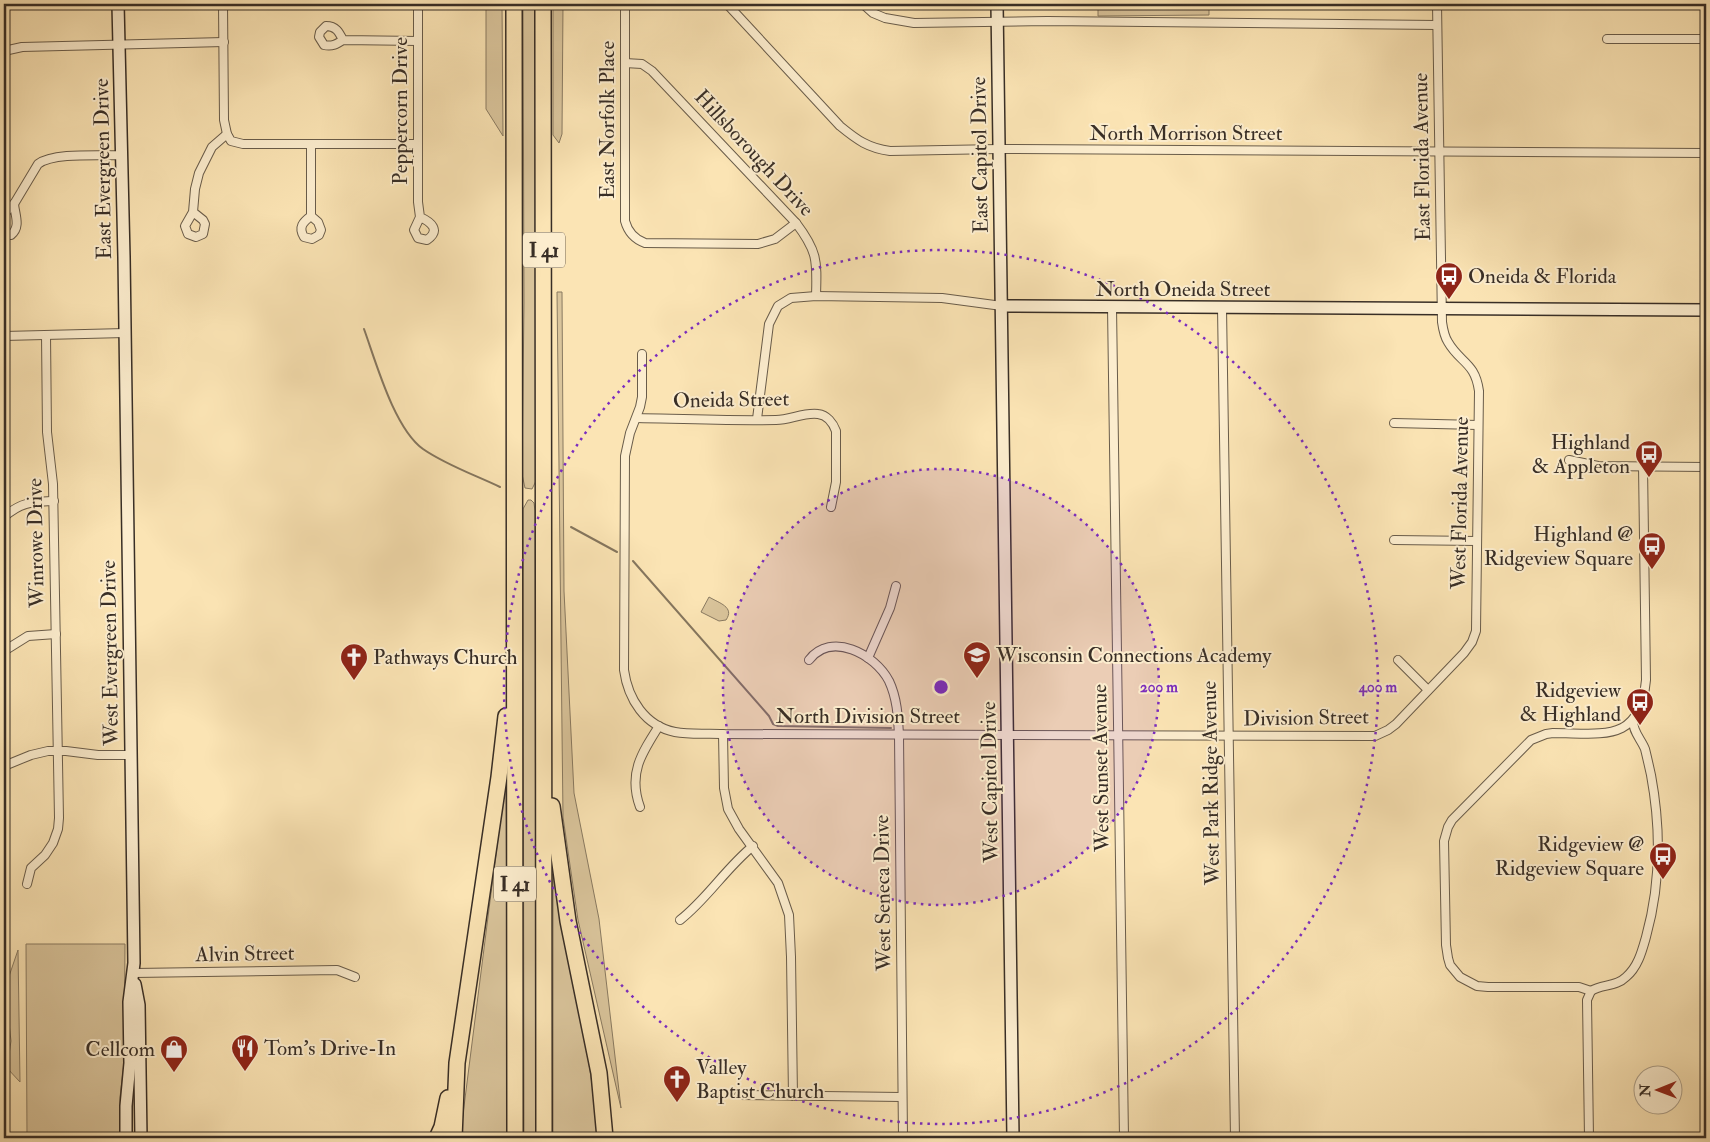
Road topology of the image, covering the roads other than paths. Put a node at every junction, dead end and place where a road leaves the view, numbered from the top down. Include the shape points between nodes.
1 (118, 4) edge
2 (223, 4) edge
3 (418, 4) edge
4 (514, 4) edge
5 (543, 4) edge
6 (625, 4) edge
7 (726, 4) edge
8 (863, 4) edge
9 (997, 4) edge
10 (1437, 4) edge
11 (997, 21) junction
12 (1437, 25) junction
13 (1607, 39) dead end
14 (1706, 39) edge
15 (344, 40) dead end
16 (418, 41) junction
17 (224, 42) junction
18 (120, 44) junction
19 (4, 51) edge
20 (625, 63) junction
21 (227, 134) junction
22 (311, 144) junction
23 (418, 144) junction
24 (999, 150) junction
25 (1439, 152) junction
26 (1706, 152) edge
27 (122, 155) junction
28 (14, 204) junction
29 (193, 212) dead end
30 (4, 214) edge
31 (311, 216) dead end
32 (420, 218) dead end
33 (796, 223) junction
34 (4, 234) edge
35 (816, 296) junction
36 (1002, 306) junction
37 (1112, 307) junction
38 (1222, 308) junction
39 (1441, 310) junction
40 (1706, 310) edge
41 (125, 333) junction
42 (46, 335) junction
43 (4, 336) edge
44 (642, 354) dead end
45 (637, 418) junction
46 (757, 419) junction
47 (1394, 423) dead end
48 (1478, 425) junction
49 (1569, 460) dead end
50 (1643, 466) junction
51 (1706, 467) edge
52 (54, 501) junction
53 (831, 507) dead end
54 (4, 517) edge
55 (1394, 540) dead end
56 (1477, 541) junction
57 (896, 586) dead end
58 (515, 631) junction
59 (56, 634) junction
60 (4, 652) edge
61 (868, 658) junction
62 (809, 660) dead end
63 (1398, 660) dead end
64 (1428, 690) junction
65 (1633, 721) junction
66 (659, 726) junction
67 (722, 734) junction
68 (1008, 734) junction
69 (543, 735) junction
70 (898, 735) junction
71 (1118, 735) junction
72 (1228, 737) junction
73 (58, 750) junction
74 (130, 754) junction
75 (4, 766) edge
76 (640, 807) dead end
77 (752, 846) junction
78 (27, 884) dead end
79 (680, 920) dead end
80 (134, 973) junction
81 (355, 977) dead end
82 (1591, 991) junction
83 (130, 1037) junction
84 (457, 1063) junction
85 (739, 1095) dead end
86 (793, 1096) junction
87 (902, 1097) junction
88 (607, 1136) edge
89 (126, 1138) edge
90 (135, 1138) edge
91 (141, 1138) edge
92 (437, 1138) edge
93 (454, 1138) edge
94 (515, 1138) edge
95 (544, 1138) edge
96 (903, 1138) edge
97 (1013, 1138) edge
98 (1124, 1138) edge
99 (1234, 1138) edge
100 (1589, 1138) edge

1 - 18 street, East Evergreen Drive
2 - 17 street
3 - 16 street, Peppercorn Drive
4 - 58 highway, I 41
5 - 69 highway, I 41
6 - 20 street, East Norfolk Place
7 - 24 street, North Morrison Street via 840,126 860,142 890,151
8 - 11 street via 873,13 898,21
9 - 11 street, East Capitol Drive
10 - 12 street, East Florida Avenue
11 - 12 street
11 - 24 street, East Capitol Drive
12 - 25 street, East Florida Avenue
13 - 14 street
15 - 16 street
16 - 23 street, Peppercorn Drive
17 - 18 street
17 - 21 street via 224,120
18 - 19 street via 22,47
18 - 27 street, East Evergreen Drive
20 - 33 street, Hillsborough Drive via 642,64 652,71
20 - 33 street, East Norfolk Place via 625,221 632,235 645,243 758,244 775,239
21 - 22 street via 237,144
21 - 29 street via 212,147 199,174
22 - 23 street
22 - 31 street
23 - 32 street, Peppercorn Drive
24 - 25 street, North Morrison Street
24 - 36 street, East Capitol Drive
25 - 26 street, North Morrison Street
25 - 39 street, East Florida Avenue
27 - 28 street via 58,156 43,160
27 - 41 street, East Evergreen Drive
28 - 30 street
28 - 34 street via 18,226 11,234
33 - 35 street, Hillsborough Drive via 814,250
35 - 36 street, North Oneida Street via 942,298
35 - 46 street, North Oneida Street via 791,298 778,306 773,314
36 - 37 street, North Oneida Street
36 - 68 street, West Capitol Drive
37 - 38 street, North Oneida Street
37 - 71 street, West Sunset Avenue
38 - 39 street, North Oneida Street
38 - 72 street, West Park Ridge Avenue
39 - 40 street, North Oneida Street
39 - 48 street, West Florida Avenue via 1448,342 1475,373 1479,391
41 - 42 street
41 - 74 street, West Evergreen Drive
42 - 43 street
42 - 52 street, Winrowe Drive via 47,432
44 - 45 street via 642,397
45 - 46 street, Oneida Street
45 - 66 street via 630,433 626,456 624,670 631,697 638,708
46 - 53 street, Oneida Street via 819,414 833,424 836,431 836,482
47 - 48 street
48 - 56 street, West Florida Avenue
49 - 50 street via 1598,466
50 - 51 street
50 - 65 street via 1646,680 1644,695
52 - 54 street via 24,503
52 - 59 street, Winrowe Drive
55 - 56 street
56 - 64 street, West Florida Avenue via 1474,638
57 - 61 street
58 - 84 highway via 499,777
58 - 94 highway, I 41
59 - 60 street via 28,636
59 - 73 street, Winrowe Drive
61 - 62 street via 849,648 831,646 822,648
61 - 70 street, West Seneca Drive via 880,668 892,689
63 - 64 street
64 - 72 street, Division Street via 1396,724 1375,736
65 - 82 street via 1645,750 1655,806 1658,842 1656,887 1648,930 1636,965 1621,981
65 - 82 street via 1610,733 1553,733 1531,740 1452,820 1445,835 1446,945 1450,965 1460,977 1488,988 1578,988
66 - 67 street, North Division Street via 677,732
66 - 76 street via 638,766 634,789
67 - 70 street, North Division Street
67 - 77 street via 725,799 731,817
68 - 70 street, North Division Street
68 - 71 street, North Division Street
68 - 97 street, West Capitol Drive
69 - 88 highway via 550,755 550,785 563,893 595,1053
69 - 95 highway, I 41
70 - 87 street, West Seneca Drive
71 - 72 street, North Division Street
71 - 98 street, West Sunset Avenue
72 - 99 street, West Park Ridge Avenue
73 - 74 street via 98,755
73 - 75 street via 42,752
73 - 78 street, Winrowe Drive via 56,836 50,850 31,868
74 - 80 street, West Evergreen Drive
77 - 79 street
77 - 86 street via 778,883 789,915
80 - 81 street, Alvin Street via 337,970
80 - 83 street, West Evergreen Drive via 129,1002
80 - 91 street, West Evergreen Drive via 139,1005
82 - 100 street via 1587,1000
83 - 89 street, West Evergreen Drive
83 - 90 street via 134,1049
84 - 92 highway
84 - 93 highway
85 - 86 street
86 - 87 street
87 - 96 street, West Seneca Drive

